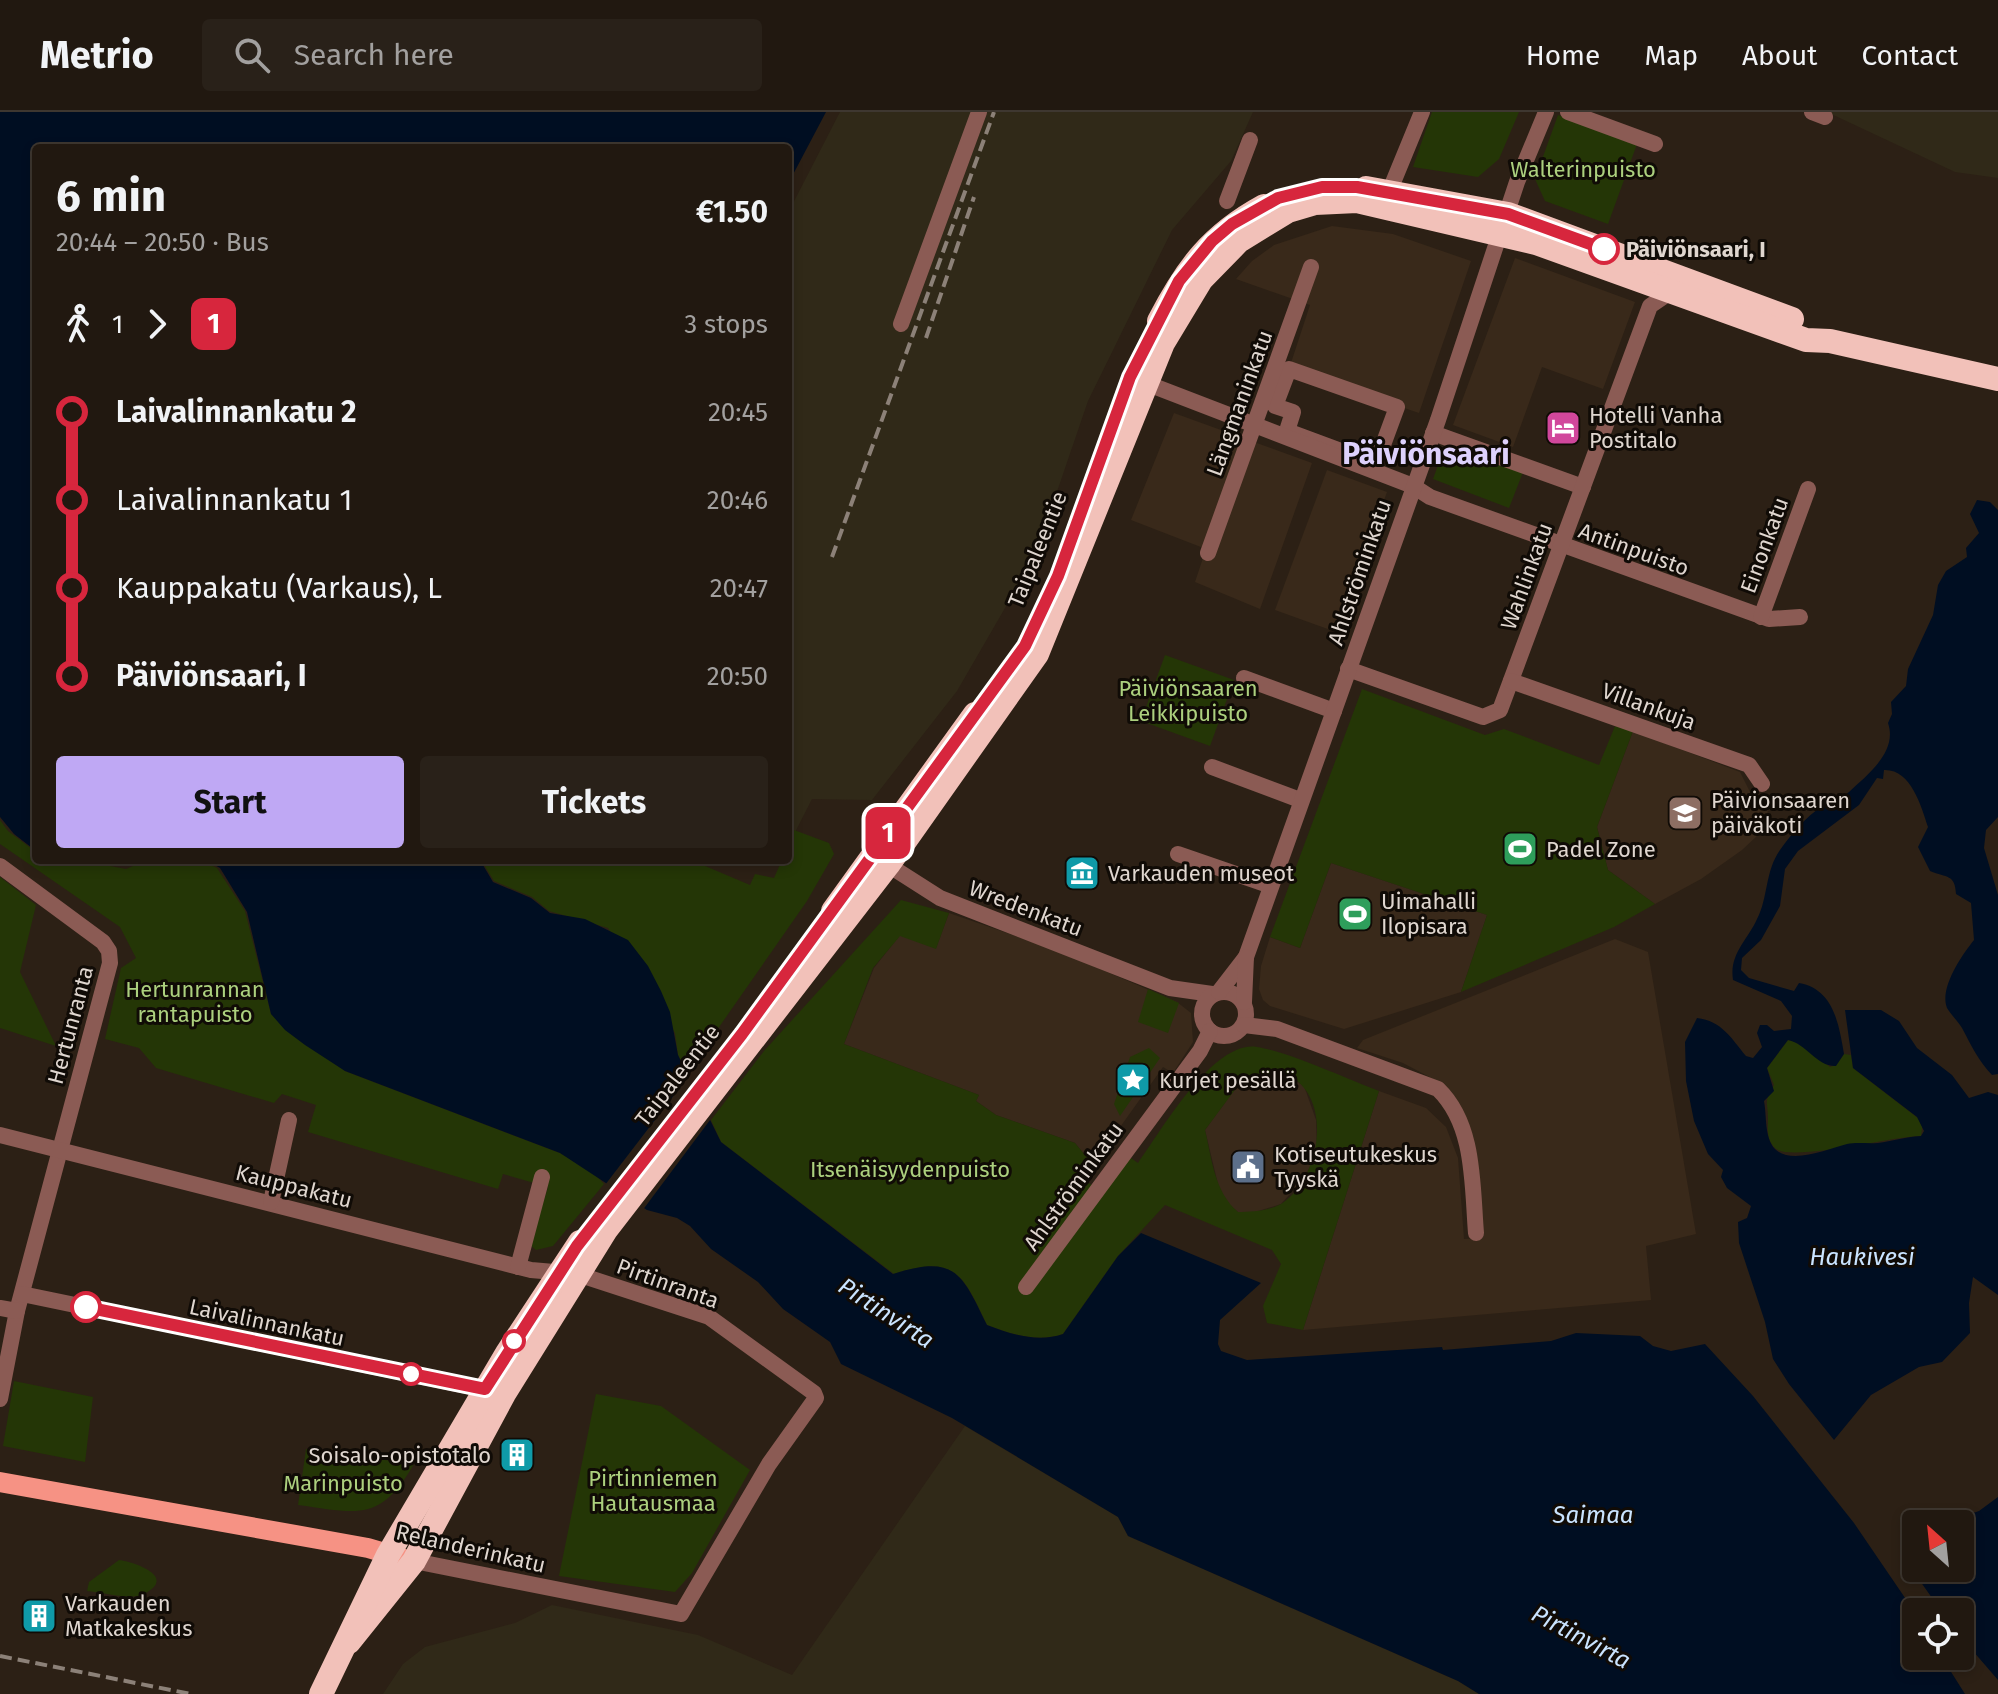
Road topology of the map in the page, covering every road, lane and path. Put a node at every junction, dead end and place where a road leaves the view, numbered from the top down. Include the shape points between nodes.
1 (979, 112) edge
2 (1422, 112) edge
3 (1546, 112) edge
4 (1568, 112) edge
5 (1250, 140) dead end
6 (1655, 144) dead end
7 (1392, 185) dead end
8 (1227, 201) dead end
9 (1505, 225) junction
10 (1311, 267) dead end
11 (1660, 299) junction
12 (901, 324) dead end
13 (1830, 341) junction
14 (1998, 379) edge
15 (1138, 380) junction
16 (1275, 406) joint
17 (1254, 426) junction
18 (1433, 433) junction
19 (1413, 486) junction
20 (1583, 487) junction
21 (1808, 489) dead end
22 (1560, 545) junction
23 (1208, 553) dead end
24 (1761, 617) junction
25 (1800, 617) dead end
26 (1348, 669) junction
27 (1244, 678) dead end
28 (1511, 681) junction
29 (1334, 711) junction
30 (1212, 767) dead end
31 (1762, 784) dead end
32 (1300, 800) junction
33 (1178, 854) dead end
34 (881, 860) junction
35 (0, 866) edge
36 (1271, 886) junction
37 (1246, 957) junction
38 (1170, 988) junction
39 (1216, 993) junction
40 (1244, 1012) junction
41 (1206, 1025) junction
42 (289, 1120) dead end
43 (0, 1135) edge
44 (60, 1151) junction
45 (542, 1177) dead end
46 (271, 1202) junction
47 (1476, 1233) dead end
48 (518, 1267) junction
49 (568, 1272) junction
50 (1026, 1287) dead end
51 (22, 1294) junction
52 (0, 1308) edge
53 (17, 1311) junction
54 (494, 1392) junction
55 (816, 1398) joint
56 (0, 1399) edge
57 (0, 1482) edge
58 (388, 1555) junction
59 (414, 1561) junction
60 (346, 1647) junction
61 (321, 1694) edge

1 - 12 street
2 - 7 street
3 - 9 street, Ahlströminkatu
4 - 6 street
5 - 8 street
9 - 11 highway, Taipaleentie via 1536,243 1636,281
9 - 13 highway, Taipaleentie via 1812,326
9 - 15 highway, Taipaleentie via 1357,187 1322,187 1278,198 1232,224 1179,281
9 - 18 street, Ahlströminkatu
10 - 17 street, Längmaninkatu
11 - 13 highway, Taipaleentie via 1806,340
11 - 20 street, Wahlinkatu
13 - 14 highway, Taipaleentie
15 - 17 street, Antinpuisto
15 - 34 highway, Taipaleentie via 1037,654
16 - 16 street via 1289,369 1397,407 1376,464 1287,431 1293,412
17 - 19 street, Antinpuisto
17 - 23 street, Längmaninkatu
18 - 19 street, Ahlströminkatu
18 - 20 street, Antinpuisto
19 - 22 street, Antinpuisto
19 - 26 street, Ahlströminkatu
20 - 22 street, Wahlinkatu
21 - 24 street, Einonkatu
22 - 24 street, Antinpuisto
22 - 28 street, Wahlinkatu
24 - 25 street, Antinpuisto
26 - 28 street, Wahlinkatu via 1489,718 1500,710
26 - 29 street, Ahlströminkatu
27 - 29 street
28 - 31 street, Villankuja via 1749,765
29 - 32 street, Ahlströminkatu
30 - 32 street
32 - 36 street, Ahlströminkatu
33 - 36 street
34 - 38 street, Wredenkatu via 940,898
34 - 49 highway, Taipaleentie
35 - 44 street, Hertunranta via 109,951
36 - 37 street, Ahlströminkatu
37 - 39 street, Ahlströminkatu
37 - 40 street, Ahlströminkatu
38 - 39 street, Wredenkatu
38 - 41 street, Wredenkatu
39 - 40 street via 1233,993
39 - 41 street via 1203,1005
40 - 41 street via 1232,1035
40 - 47 street via 1428,1083 1444,1095 1460,1120 1467,1146
41 - 50 street, Ahlströminkatu via 1200,1051
42 - 46 street
43 - 44 street, Kauppakatu
44 - 46 street, Kauppakatu
44 - 51 street
45 - 48 street
46 - 48 street, Kauppakatu
48 - 49 street, Kauppakatu
49 - 54 highway, Taipaleentie
49 - 55 street, Pirtinranta via 709,1317
51 - 53 street
51 - 54 street, Laivalinnankatu
52 - 53 street
53 - 56 street
54 - 58 highway
54 - 59 highway
55 - 59 street, Relanderinkatu via 769,1464 681,1614
57 - 58 main road, Relanderinkatu
58 - 59 main road, Relanderinkatu
58 - 60 highway
59 - 60 highway
60 - 61 highway

